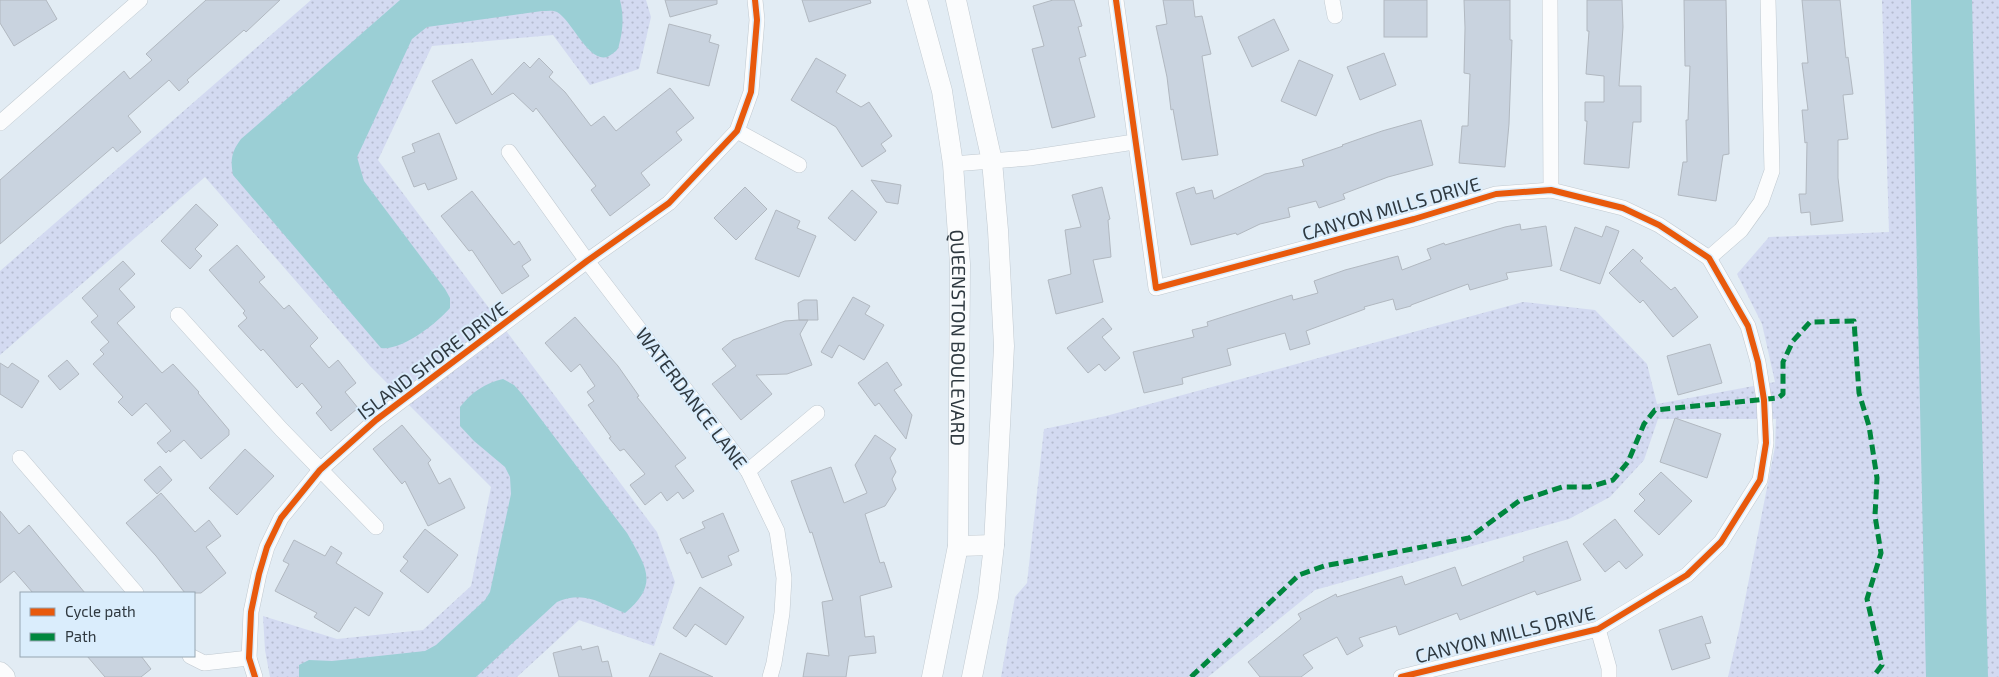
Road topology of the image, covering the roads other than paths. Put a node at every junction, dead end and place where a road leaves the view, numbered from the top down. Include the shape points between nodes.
1 (140, 0) edge
2 (755, 0) edge
3 (917, 0) edge
4 (956, 0) edge
5 (1116, 0) edge
6 (1332, 0) edge
7 (1550, 0) edge
8 (1768, 0) edge
9 (1335, 16) dead end
10 (1, 119) edge
11 (737, 132) junction
12 (1134, 142) junction
13 (509, 152) dead end
14 (992, 161) junction
15 (953, 164) junction
16 (800, 165) dead end
17 (1551, 190) junction
18 (1709, 258) junction
19 (587, 261) junction
20 (178, 315) dead end
21 (816, 413) dead end
22 (20, 458) dead end
23 (320, 470) junction
24 (748, 471) junction
25 (376, 527) dead end
26 (994, 545) junction
27 (958, 546) junction
28 (135, 592) edge
29 (1598, 630) junction
30 (192, 657) edge
31 (249, 658) junction
32 (0, 672) edge
33 (5, 677) edge
34 (255, 677) edge
35 (770, 677) edge
36 (932, 677) edge
37 (972, 677) edge
38 (1401, 677) edge
39 (1609, 677) edge

1 - 10 street
2 - 11 street via 757,20 751,92
3 - 15 main road, QUEENSTON BOULEVARD via 942,91
4 - 14 main road, QUEENSTON BOULEVARD
5 - 12 street
6 - 9 street
7 - 17 street
8 - 18 street via 1772,171 1761,202 1741,230
11 - 16 street
11 - 19 street, ISLAND SHORE DRIVE via 669,203
12 - 14 street
12 - 17 street, CANYON MILLS DRIVE via 1156,288 1496,194
13 - 19 street, WATERDANCE LANE
14 - 15 street
14 - 26 main road, QUEENSTON BOULEVARD via 1004,346
15 - 27 main road, QUEENSTON BOULEVARD via 960,264
17 - 18 street, CANYON MILLS DRIVE via 1623,208 1659,225
18 - 29 street, CANYON MILLS DRIVE via 1748,326 1758,362 1766,443 1760,480 1721,542 1687,576
19 - 23 street, ISLAND SHORE DRIVE via 376,420
19 - 24 street, WATERDANCE LANE
20 - 23 street
21 - 24 street
22 - 28 street
23 - 25 street
23 - 31 street, ISLAND SHORE DRIVE via 281,518 267,547 251,612
24 - 35 street, WATERDANCE LANE via 777,531 784,578 782,613
26 - 27 main road
26 - 37 main road, QUEENSTON BOULEVARD via 988,597
27 - 36 main road, QUEENSTON BOULEVARD
29 - 38 street, CANYON MILLS DRIVE
29 - 39 street
30 - 31 street via 204,662
31 - 34 street
32 - 33 main road

